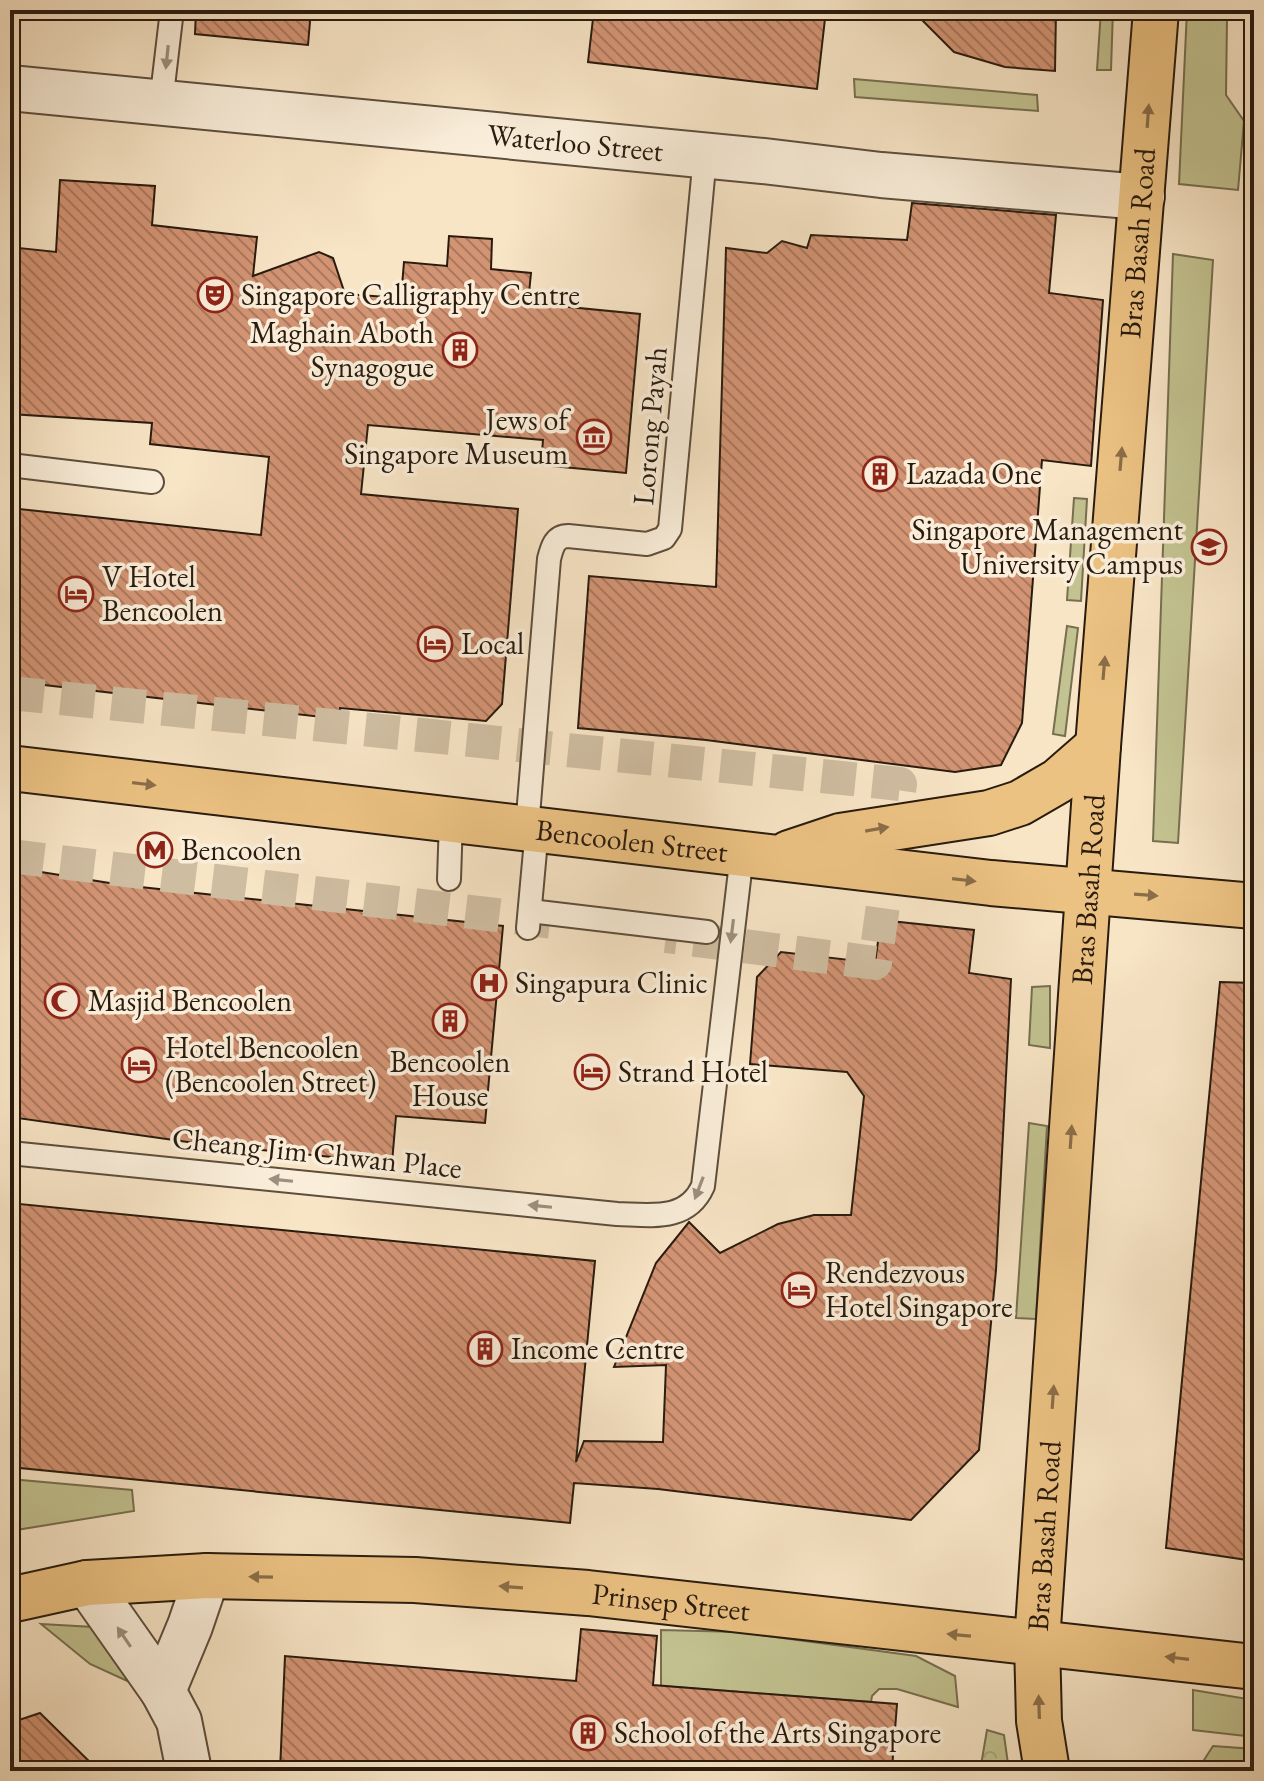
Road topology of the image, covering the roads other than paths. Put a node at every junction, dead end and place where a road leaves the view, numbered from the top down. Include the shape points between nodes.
1 (172, 10) edge
2 (1156, 10) edge
3 (10, 88) edge
4 (161, 103) junction
5 (705, 156) junction
6 (1142, 197) junction
7 (10, 465) edge
8 (152, 482) dead end
9 (1098, 746) junction
10 (10, 768) edge
11 (451, 820) junction
12 (532, 829) junction
13 (758, 856) junction
14 (449, 879) dead end
15 (1088, 891) junction
16 (1254, 906) edge
17 (707, 932) dead end
18 (10, 1153) edge
19 (207, 1576) junction
20 (87, 1583) junction
21 (10, 1600) edge
22 (1037, 1642) junction
23 (1254, 1667) edge
24 (163, 1691) junction
25 (189, 1771) edge
26 (1047, 1771) edge

1 -> 4 lane
6 -> 2 main road, Bras Basah Road
3 - 4 street, Waterloo Street
4 - 5 street, Waterloo Street
5 - 6 street, Waterloo Street
5 - 12 lane, Lorong Payah via 670,529 664,538 647,544 568,536 554,543
9 -> 6 main road, Bras Basah Road
7 - 8 lane
13 -> 9 main road via 1005,808 1058,781
9 - 15 main road, Bras Basah Road
10 -> 11 main road, Bencoolen Street
11 - 12 main road, Bencoolen Street
11 - 14 lane
12 - 13 main road, Bencoolen Street
12 - 17 lane via 529,920
13 -> 15 main road, Bencoolen Street
13 -> 18 lane, Cheang Jim Chwan Place via 703,1186 698,1198 677,1212 617,1214
15 -> 16 main road, Bencoolen Street
22 -> 15 main road, Bras Basah Road
19 - 20 main road, Prinsep Street
22 -> 19 main road, Prinsep Street via 588,1593 415,1580
19 - 24 street
20 - 21 main road, Prinsep Street
24 -> 20 street
23 -> 22 main road, Prinsep Street
26 -> 22 main road, Bras Basah Road via 1039,1721
24 - 25 street via 179,1721

